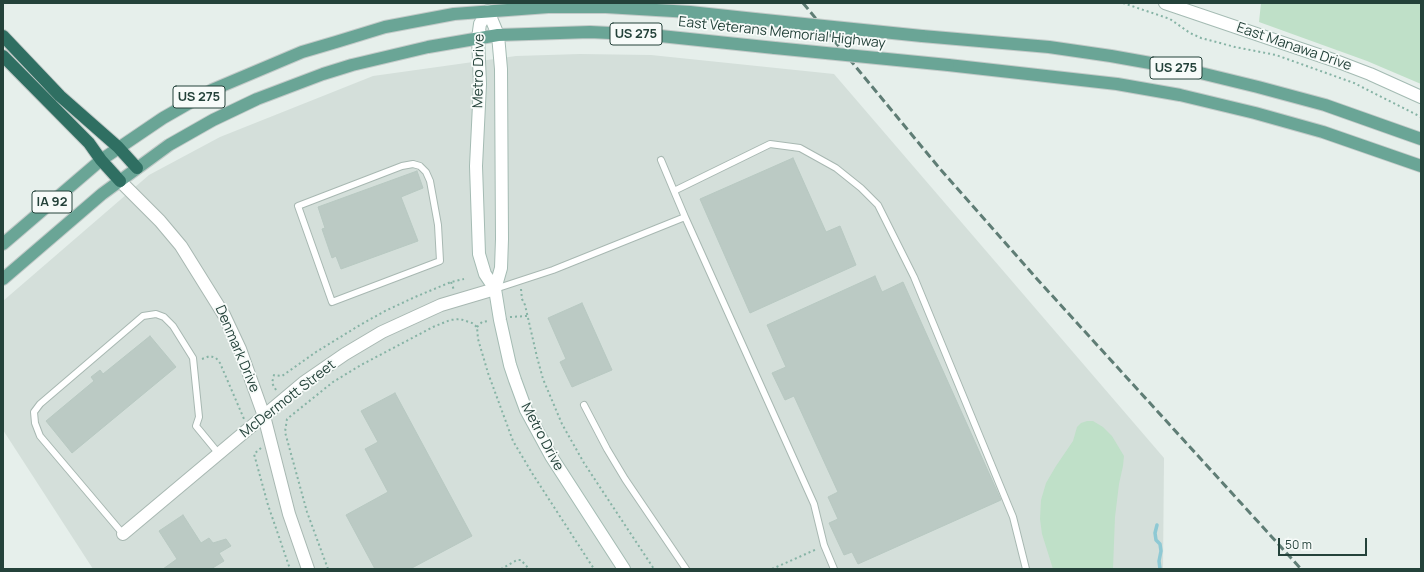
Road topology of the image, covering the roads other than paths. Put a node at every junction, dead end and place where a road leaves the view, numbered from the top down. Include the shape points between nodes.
1 (1165, 3) edge
2 (488, 7) edge
3 (498, 35) junction
4 (3, 36) edge
5 (478, 38) junction
6 (3, 56) edge
7 (1421, 97) edge
8 (1421, 139) edge
9 (118, 147) junction
10 (101, 160) junction
11 (661, 160) dead end
12 (1421, 166) edge
13 (137, 168) junction
14 (120, 180) junction
15 (674, 191) junction
16 (685, 217) junction
17 (3, 244) edge
18 (3, 279) edge
19 (495, 289) junction
20 (345, 296) joint
21 (584, 405) dead end
22 (264, 416) junction
23 (219, 454) junction
24 (123, 534) joint
25 (308, 569) edge
26 (624, 569) edge
27 (686, 569) edge
28 (834, 569) edge
29 (1026, 569) edge

1 - 7 street, East Manawa Drive via 1343,64
2 - 3 street, Metro Drive
2 - 5 street, Metro Drive via 480,24
2 - 8 main road, East Veterans Memorial Highway / US 275, bridge via 606,7 690,12 1049,47 1184,69 1258,87 1325,105
2 - 9 main road, East Veterans Memorial Highway / US 275 via 385,27 302,52 212,90
3 - 5 main road, East Veterans Memorial Highway / US 275
3 - 12 main road, East Veterans Memorial Highway / US 275, bridge via 590,32 636,34 1116,84 1180,95 1255,113 1323,132
3 - 19 street, Metro Drive via 501,69 502,239 501,268
4 - 9 highway via 60,96
5 - 13 main road, East Veterans Memorial Highway / US 275 via 352,65 265,96 213,120 169,145
5 - 19 street, Metro Drive via 480,84 476,166 479,254 484,274
6 - 10 highway via 89,143
9 - 10 main road, East Veterans Memorial Highway / IA 92
9 - 13 highway
10 - 14 highway
10 - 17 main road, East Veterans Memorial Highway / IA 92
11 - 15 lane
13 - 14 main road, East Veterans Memorial Highway / US 275
14 - 18 main road, East Veterans Memorial Highway / US 275
14 - 22 street, Denmark Drive via 181,246 214,297 240,349
15 - 16 lane
15 - 29 lane via 770,144 806,151 836,168 878,205 914,277 1013,517
16 - 19 lane via 553,270
16 - 28 lane via 814,504 824,545
19 - 22 street, McDermott Street via 441,305 382,332 303,382
19 - 26 street, Metro Drive via 510,365 526,410 554,461
20 - 20 lane via 440,262 438,225 430,181 420,166 402,166 298,206 332,302
21 - 27 lane via 625,478
22 - 23 street, McDermott Street
22 - 25 street, Denmark Drive via 289,514
23 - 24 street, McDermott Street
23 - 24 lane via 196,426 199,417 193,358 173,326 164,317 156,314 143,316 40,404 34,412 34,423 40,436

